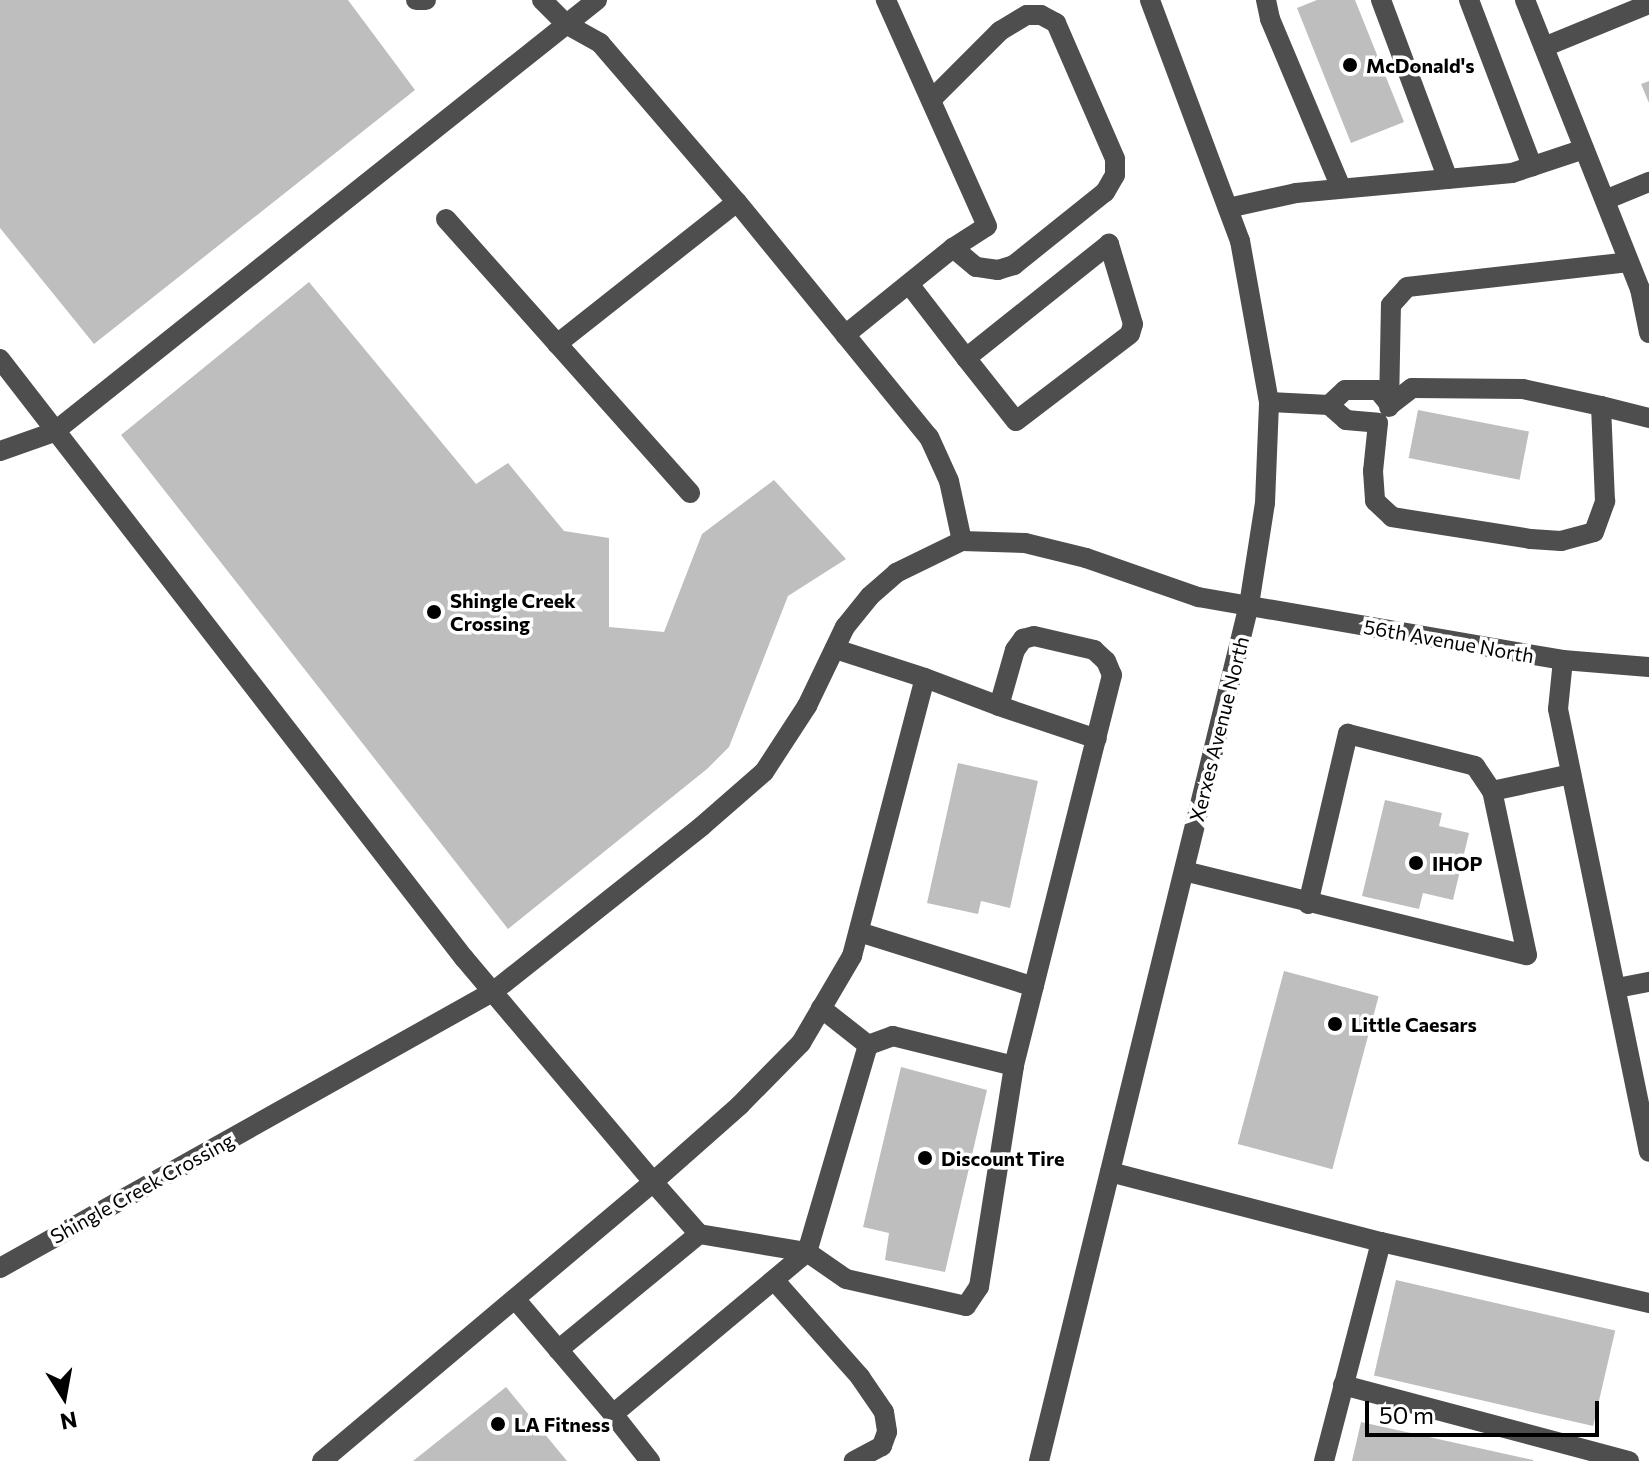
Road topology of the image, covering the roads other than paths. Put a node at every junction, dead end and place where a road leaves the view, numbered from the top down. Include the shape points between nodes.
1 (416, 0) edge
2 (426, 0) edge
3 (542, 0) edge
4 (597, 0) edge
5 (886, 0) edge
6 (1150, 0) edge
7 (1266, 0) edge
8 (1381, 0) edge
9 (1469, 0) edge
10 (1525, 0) edge
11 (1649, 4) edge
12 (566, 24) junction
13 (1544, 47) junction
14 (932, 99) junction
15 (1584, 149) junction
16 (1532, 166) junction
17 (1448, 179) junction
18 (1649, 182) edge
19 (1341, 188) junction
20 (1605, 200) junction
21 (737, 202) junction
22 (1228, 208) junction
23 (446, 219) dead end
24 (953, 248) junction
25 (1629, 262) junction
26 (909, 284) junction
27 (1644, 287) edge
28 (1648, 326) edge
29 (845, 335) junction
30 (557, 344) junction
31 (966, 358) junction
32 (0, 359) edge
33 (1269, 402) junction
34 (1329, 405) junction
35 (1390, 405) junction
36 (1601, 406) junction
37 (1649, 418) edge
38 (1378, 423) junction
39 (54, 432) junction
40 (0, 451) edge
41 (690, 493) dead end
42 (962, 541) junction
43 (1249, 605) junction
44 (835, 649) junction
45 (1563, 660) junction
46 (1649, 667) edge
47 (925, 678) junction
48 (999, 706) junction
49 (1097, 739) junction
50 (1571, 774) junction
51 (1492, 791) junction
52 (1184, 871) junction
53 (1308, 904) junction
54 (859, 932) junction
55 (1649, 982) edge
56 (1034, 987) junction
57 (1617, 988) junction
58 (494, 991) junction
59 (821, 1008) junction
60 (868, 1045) junction
61 (1014, 1066) junction
62 (1649, 1149) edge
63 (1110, 1172) junction
64 (653, 1182) junction
65 (699, 1234) junction
66 (1381, 1242) junction
67 (807, 1252) junction
68 (0, 1268) edge
69 (774, 1280) junction
70 (515, 1299) junction
71 (1649, 1303) edge
72 (558, 1350) junction
73 (1343, 1385) junction
74 (613, 1414) junction
75 (322, 1461) edge
76 (650, 1461) edge
77 (854, 1461) edge
78 (1039, 1461) edge
79 (1324, 1461) edge
80 (1629, 1461) edge

1 - 2 street
3 - 12 street
4 - 12 street
5 - 14 street
6 - 22 street, Xerxes Avenue North
7 - 19 street
8 - 17 street
9 - 16 street
10 - 13 street
11 - 13 street
12 - 21 street via 600,43
12 - 39 street
13 - 15 street
14 - 24 street via 987,226
14 - 24 street via 1000,31 1027,15 1041,15 1056,23 1115,159 1115,175 1105,192 1014,265 998,270 976,267
15 - 16 street
15 - 20 street
16 - 17 street
17 - 19 street
18 - 20 street
19 - 22 street
20 - 25 street
21 - 29 street
21 - 30 street
22 - 33 street, Xerxes Avenue North via 1240,241
23 - 30 street
24 - 26 street
25 - 27 street
25 - 35 street via 1407,287 1391,305
26 - 29 street
26 - 31 street
27 - 28 street
29 - 42 street via 929,437 949,481
30 - 41 street
31 - 31 street via 1016,421 1130,334 1133,324 1109,244
32 - 39 street
33 - 34 street
33 - 43 street, Xerxes Avenue North via 1265,503
34 - 35 street via 1345,390 1378,390
34 - 38 street via 1346,420
35 - 36 street via 1412,388 1523,389
35 - 38 street
36 - 37 street
36 - 38 street via 1605,501 1594,532 1561,541 1392,517 1375,501
39 - 40 street
39 - 58 street
42 - 43 street, Shingle Creek Crossing via 1025,543 1198,597
42 - 44 street, Shingle Creek Crossing via 896,573 845,627
43 - 45 street, 56th Avenue North
43 - 52 street, Xerxes Avenue North
44 - 47 street
44 - 58 street, Shingle Creek Crossing via 807,706 764,772
45 - 46 street, 56th Avenue North
45 - 50 street via 1558,709
47 - 48 street
47 - 54 street
48 - 49 street
48 - 49 street via 1023,639 1034,636 1094,650 1112,675
49 - 56 street
50 - 51 street
50 - 57 street
51 - 53 street via 1475,766 1348,734
51 - 53 street via 1527,955
52 - 53 street
52 - 63 street, Xerxes Avenue North
54 - 56 street
54 - 59 street via 852,956
55 - 57 street
56 - 61 street
57 - 62 street
58 - 64 street
58 - 68 street, Shingle Creek Crossing
59 - 60 street
59 - 64 street via 801,1043
60 - 61 street via 893,1036
60 - 67 street
61 - 67 street via 979,1287 966,1306 846,1279
63 - 66 street
63 - 78 street, Xerxes Avenue North
64 - 65 street
64 - 70 street
65 - 67 street
65 - 72 street
66 - 71 street
66 - 73 street
67 - 69 street
69 - 74 street
69 - 77 street via 884,1412 887,1432 882,1446
70 - 72 street
70 - 75 street
72 - 74 street
73 - 79 street
73 - 80 street
74 - 76 street

